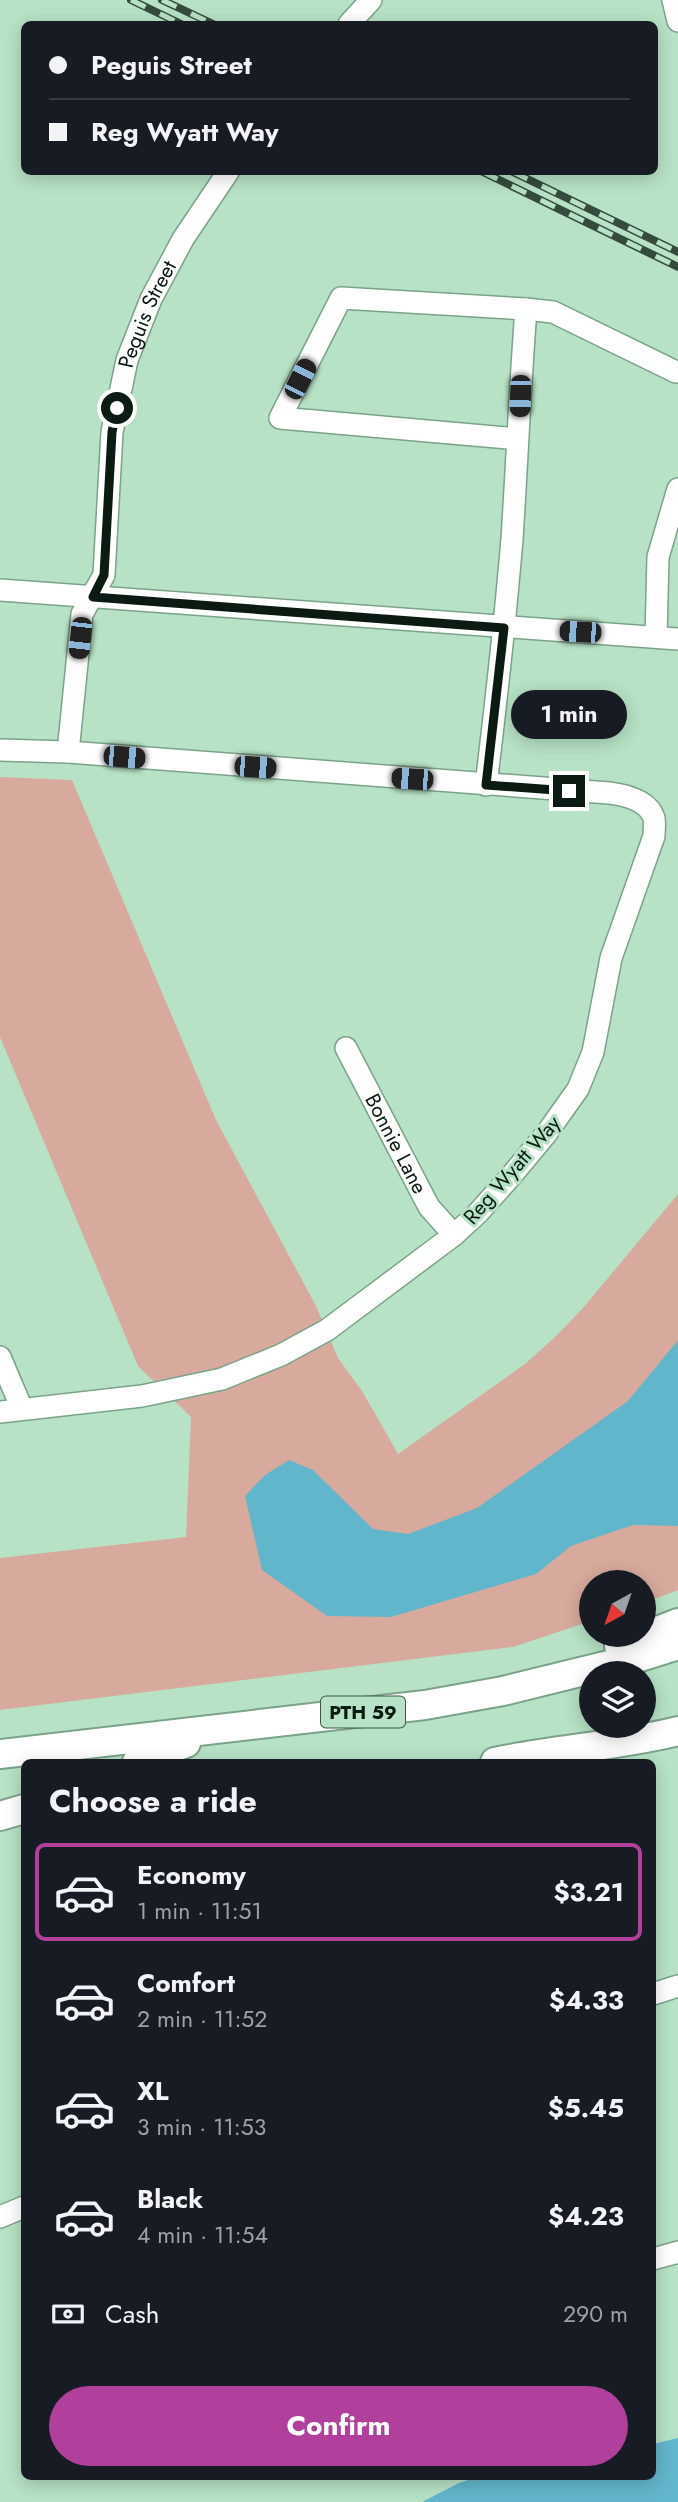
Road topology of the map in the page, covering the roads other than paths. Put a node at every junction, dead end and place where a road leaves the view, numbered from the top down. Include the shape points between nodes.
1 (359, 0) edge
2 (371, 0) edge
3 (673, 0) edge
4 (349, 21) edge
5 (351, 21) edge
6 (678, 21) edge
7 (226, 175) edge
8 (526, 309) junction
9 (676, 372) dead end
10 (518, 439) junction
11 (678, 489) edge
12 (672, 532) edge
13 (0, 590) edge
14 (93, 597) junction
15 (504, 628) junction
16 (656, 637) junction
17 (678, 637) edge
18 (0, 750) edge
19 (68, 752) junction
20 (486, 785) junction
21 (346, 1048) dead end
22 (454, 1235) junction
23 (0, 1357) edge
24 (22, 1409) junction
25 (0, 1412) edge
26 (678, 1623) edge
27 (678, 1645) edge
28 (503, 1691) junction
29 (222, 1728) junction
30 (678, 1731) edge
31 (0, 1754) edge
32 (144, 1759) edge
33 (510, 1759) edge
34 (21, 1810) edge
35 (0, 1816) edge
36 (21, 1826) edge
37 (0, 1829) edge
38 (678, 1986) edge
39 (656, 1993) edge
40 (21, 2208) edge
41 (0, 2217) edge
42 (678, 2252) edge
43 (656, 2258) edge

1 - 4 street
2 - 5 street
3 - 6 street
7 - 14 street, Peguis Street via 183,239 151,299 127,360 112,432 104,575
8 - 9 street via 553,312
8 - 10 street
8 - 10 street via 341,298 280,418
10 - 15 street
11 - 12 street
12 - 16 street via 658,558
13 - 14 street
14 - 15 street
14 - 19 street via 82,614
15 - 16 street
15 - 20 street
16 - 17 street
18 - 19 street, Reg Wyatt Way
19 - 20 street, Reg Wyatt Way
20 - 22 street, Reg Wyatt Way via 624,795 643,803 654,818 654,836 611,958 593,1052 578,1089 546,1134
21 - 22 street, Bonnie Lane via 429,1207
22 - 24 street, Reg Wyatt Way via 327,1330 222,1379 142,1396
23 - 24 street
24 - 25 street, Reg Wyatt Way
26 - 28 main road
27 - 28 main road, PTH 59
28 - 29 main road, PTH 59
29 - 31 main road, PTH 59
29 - 32 main road, PTH 59
30 - 33 main road
34 - 35 main road
36 - 37 main road
38 - 39 street
40 - 41 street
42 - 43 street

